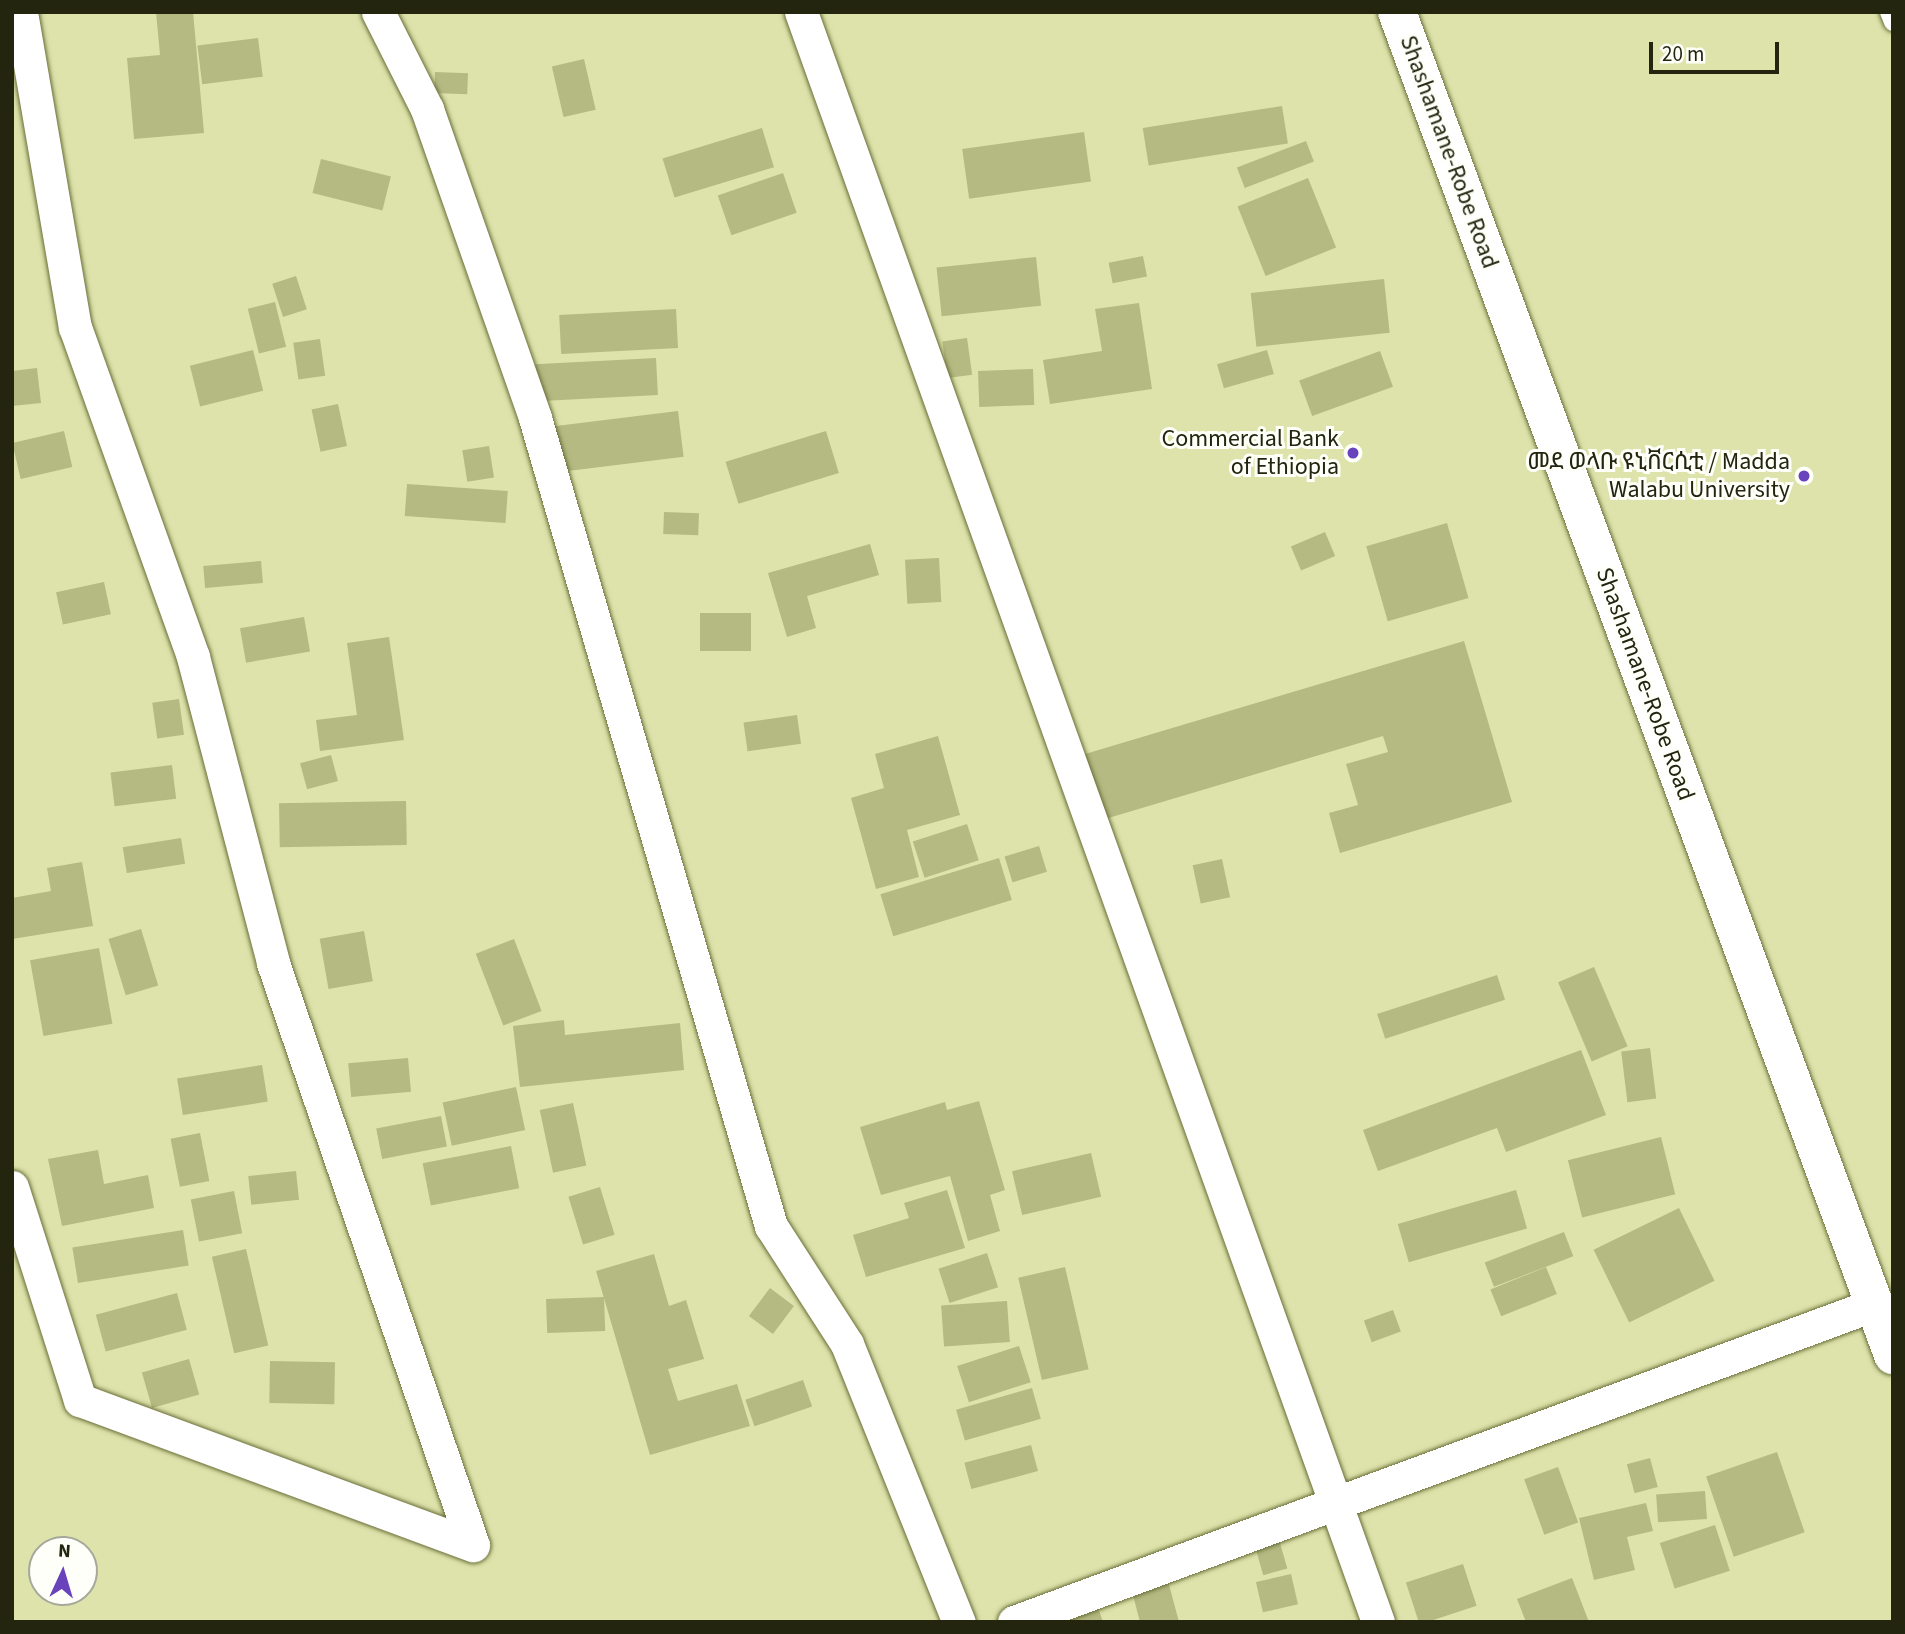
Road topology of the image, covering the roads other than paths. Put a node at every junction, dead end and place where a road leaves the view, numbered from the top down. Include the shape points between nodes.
1 (21, 12) edge
2 (378, 12) edge
3 (801, 12) edge
4 (1397, 12) edge
5 (1889, 12) edge
6 (1893, 22) edge
7 (12, 1186) edge
8 (1874, 1305) junction
9 (1893, 1355) edge
10 (1336, 1504) junction
11 (959, 1622) edge
12 (1014, 1622) edge
13 (1378, 1622) edge

1 - 7 street via 75,327 193,657 273,963 473,1545 80,1400
2 - 11 street via 427,109 535,418 771,1226 847,1344
3 - 10 street
4 - 8 main road, Shashamane-Robe Road
5 - 6 lane
8 - 9 main road, Shashamane-Robe Road
8 - 10 street
10 - 12 street
10 - 13 street

